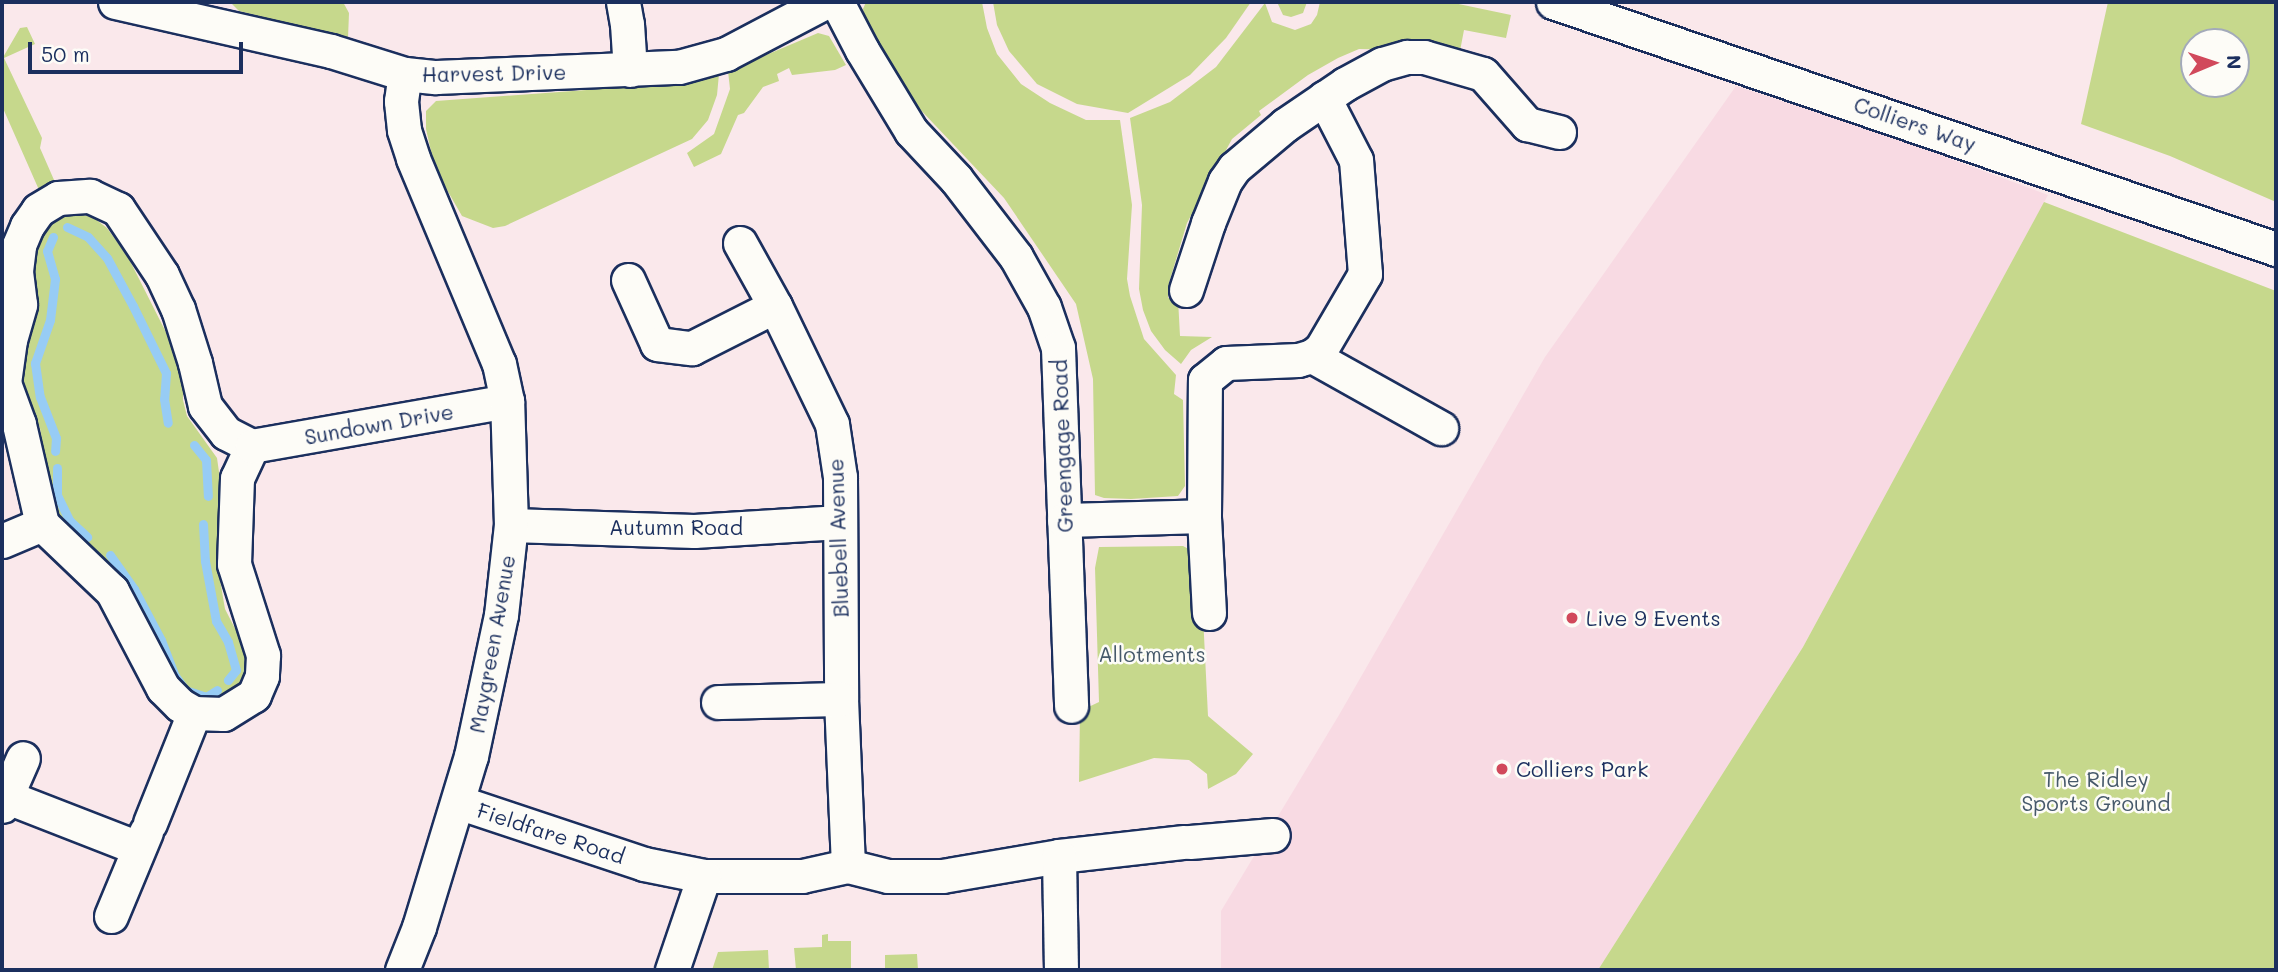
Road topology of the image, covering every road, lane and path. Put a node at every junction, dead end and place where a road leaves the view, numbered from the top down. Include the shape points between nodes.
1 (115, 2) edge
2 (623, 2) edge
3 (825, 2) edge
4 (837, 2) edge
5 (1553, 2) edge
6 (205, 11) edge
7 (629, 70) junction
8 (405, 74) junction
9 (1334, 91) junction
10 (1559, 132) dead end
11 (740, 243) dead end
12 (2276, 249) edge
13 (628, 280) dead end
14 (1186, 290) dead end
15 (775, 306) junction
16 (1312, 356) junction
17 (507, 401) junction
18 (1441, 428) dead end
19 (252, 446) junction
20 (1204, 516) junction
21 (1064, 520) junction
22 (840, 522) junction
23 (42, 524) junction
24 (511, 524) junction
25 (2, 541) edge
26 (1209, 613) dead end
27 (841, 699) junction
28 (719, 702) dead end
29 (1071, 706) dead end
30 (194, 713) junction
31 (23, 758) dead end
32 (458, 802) junction
33 (3, 803) edge
34 (145, 834) junction
35 (1273, 835) dead end
36 (1059, 856) junction
37 (848, 866) junction
38 (704, 876) junction
39 (111, 916) dead end
40 (402, 970) edge
41 (672, 970) edge
42 (1061, 970) edge

1 - 6 street, Harvest Drive
2 - 7 street
3 - 7 street, Harvest Drive via 726,54 679,67
4 - 21 street, Greengage Road via 911,131 956,179 1016,257 1044,307 1058,348
5 - 12 street, Colliers Way
6 - 8 street, Harvest Drive via 256,35 331,51
7 - 8 street, Harvest Drive via 436,77
8 - 17 street, Maygreen Avenue via 401,101 404,130 435,217 499,364
9 - 10 street via 1382,64 1407,58 1438,60 1483,75 1527,124
9 - 14 street via 1234,168 1208,223
9 - 16 street via 1356,160 1365,274 1321,349
11 - 15 street, Bluebell Avenue
13 - 15 street via 657,344 692,348
15 - 22 street, Bluebell Avenue via 832,424 840,477
16 - 18 street
16 - 20 street via 1226,363 1205,380
17 - 19 street, Sundown Drive
17 - 24 street, Maygreen Avenue
19 - 23 street via 226,433 205,406 178,309 162,275 117,209 90,196 58,198 38,210 19,245 20,304 4,383 19,424
19 - 30 street via 237,478 234,564 262,655 262,676 254,695 223,714
20 - 21 street
20 - 26 street
21 - 29 street, Greengage Road
22 - 24 street, Autumn Road via 694,531
22 - 27 street, Bluebell Avenue
23 - 25 street
23 - 30 street via 112,591 163,688
24 - 32 street, Maygreen Avenue via 486,696
27 - 28 street
27 - 37 street, Bluebell Avenue
30 - 34 street
31 - 33 street
32 - 38 street, Fieldfare Road via 644,864
32 - 40 street, Maygreen Avenue
33 - 34 street
34 - 39 street
35 - 36 street
36 - 37 street via 942,876 888,876
36 - 42 street
37 - 38 street, Fieldfare Road via 802,876
38 - 41 street

